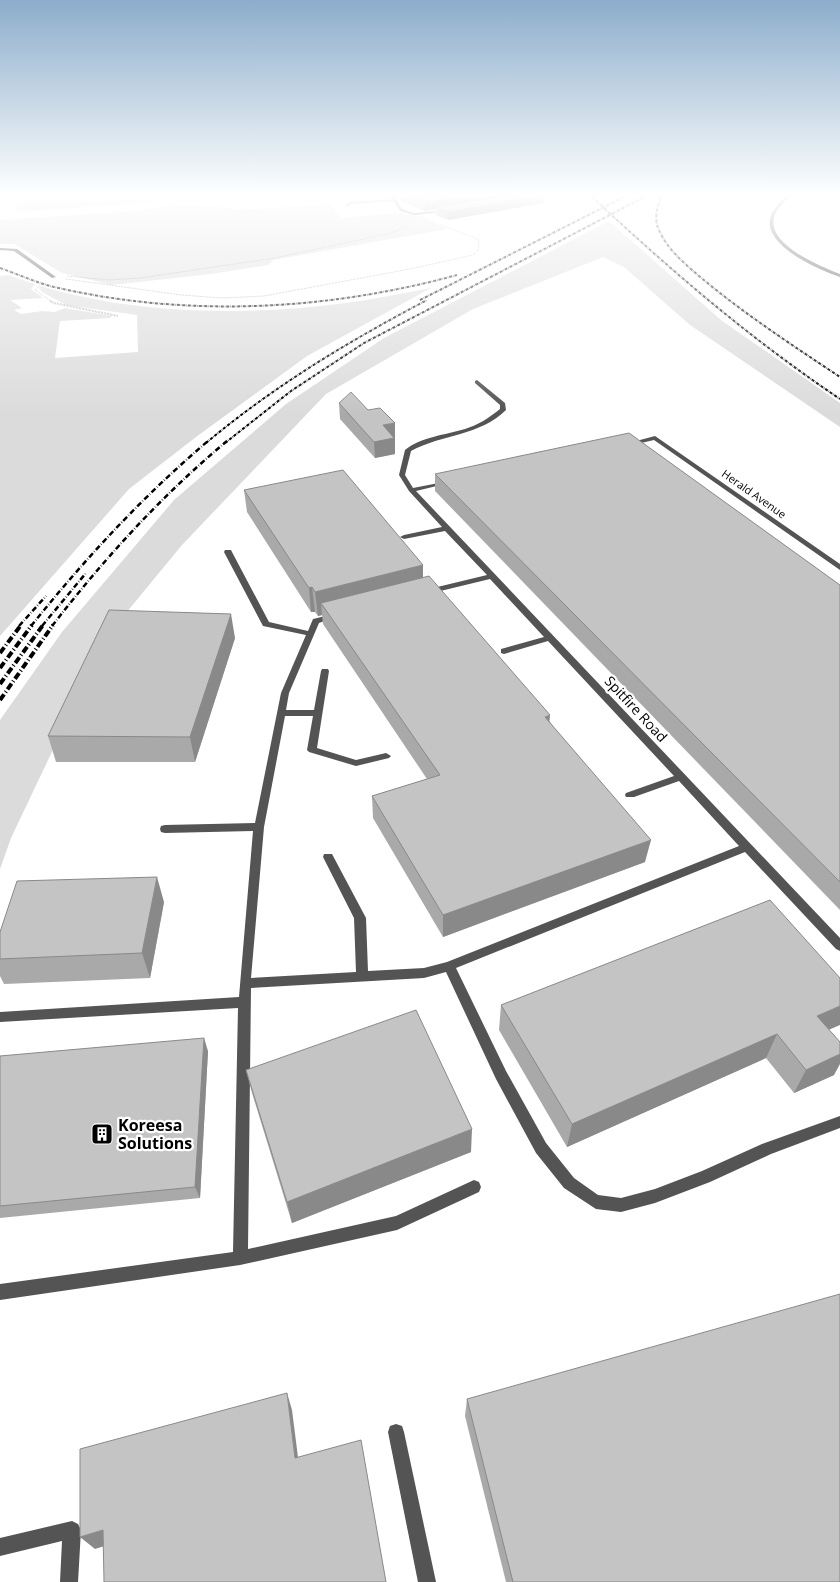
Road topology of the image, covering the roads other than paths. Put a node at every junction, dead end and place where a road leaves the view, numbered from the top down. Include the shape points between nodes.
1 (39, 267) edge
2 (822, 267) edge
3 (52, 276) road end
4 (840, 276) edge
5 (477, 382) dead end
6 (616, 446) edge
7 (450, 482) edge
8 (411, 490) junction
9 (447, 528) junction
10 (404, 537) dead end
11 (228, 552) dead end
12 (840, 568) edge
13 (492, 576) junction
14 (418, 595) edge
15 (344, 614) edge
16 (310, 634) junction
17 (550, 638) junction
18 (504, 650) dead end
19 (325, 671) dead end
20 (281, 713) junction
21 (318, 713) junction
22 (386, 756) dead end
23 (681, 777) junction
24 (630, 795) dead end
25 (259, 827) junction
26 (165, 829) dead end
27 (747, 847) junction
28 (328, 857) dead end
29 (840, 946) edge
30 (449, 966) junction
31 (362, 977) junction
32 (244, 983) junction
33 (244, 1002) junction
34 (0, 1017) edge
35 (840, 1122) edge
36 (474, 1187) dead end
37 (240, 1258) junction
38 (0, 1292) edge
39 (396, 1432) dead end
40 (0, 1547) edge
41 (69, 1582) edge
42 (427, 1582) edge

1 - 3 street
2 - 4 street
5 - 8 street via 503,404 503,410 471,430 417,444 408,450 402,474
6 - 12 street, Herald Avenue via 655,438
7 - 8 street
8 - 9 street, Spitfire Road
9 - 10 street
9 - 13 street, Spitfire Road
11 - 16 street via 266,624
13 - 14 street
13 - 17 street, Spitfire Road
15 - 16 street via 316,621
16 - 20 street via 285,693
17 - 18 street
17 - 23 street, Spitfire Road
19 - 21 street
20 - 21 street
20 - 25 street
21 - 22 street via 312,750 356,763
23 - 24 street
23 - 27 street, Spitfire Road
25 - 26 street
25 - 32 street
27 - 29 street, Spitfire Road
27 - 30 street
28 - 31 street via 360,918
30 - 31 street via 424,973
30 - 35 street via 501,1075 541,1148 569,1183 596,1202 621,1205 655,1196
31 - 32 street
32 - 33 street
33 - 34 street
33 - 37 street
36 - 37 street via 397,1223
37 - 38 street
39 - 42 street
40 - 41 street via 72,1530

